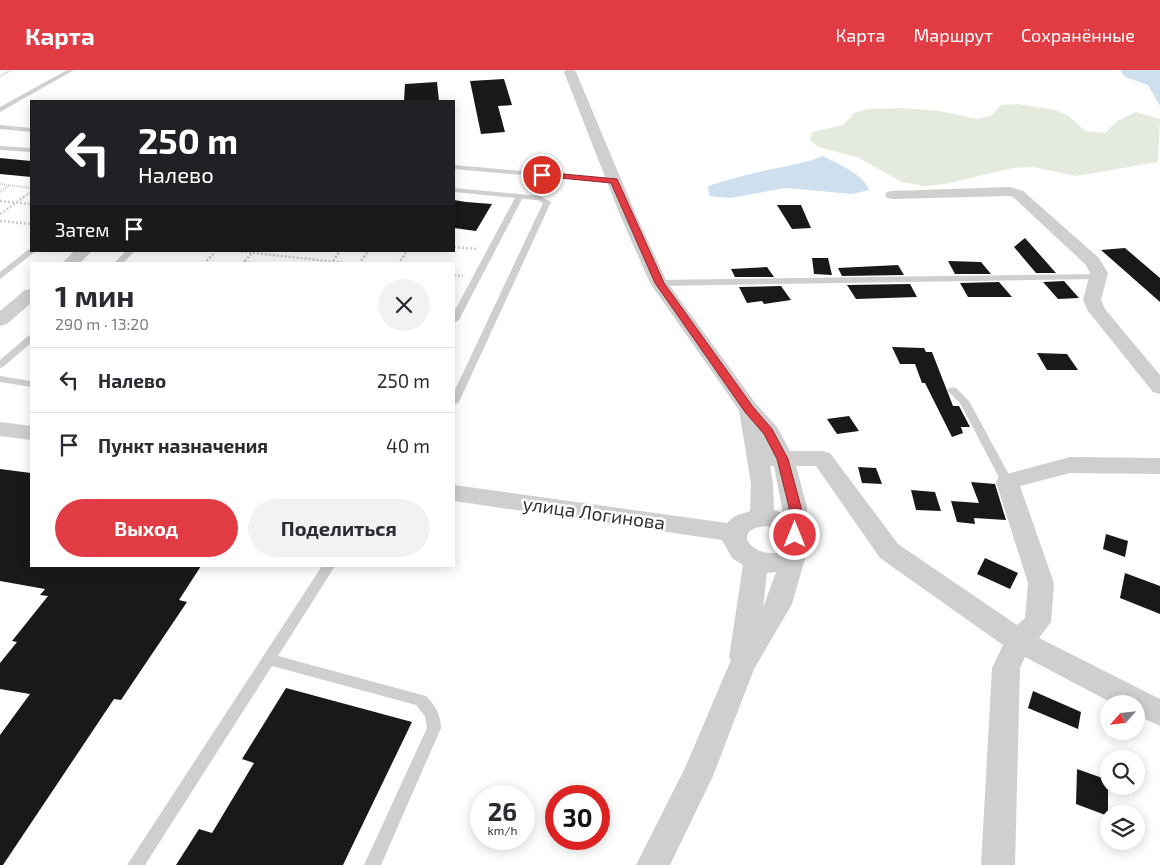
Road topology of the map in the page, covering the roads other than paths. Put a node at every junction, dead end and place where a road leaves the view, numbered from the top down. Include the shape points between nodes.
1 (72, 70) edge
2 (570, 72) dead end
3 (0, 101) edge
4 (14, 102) junction
5 (0, 110) edge
6 (0, 127) edge
7 (30, 130) edge
8 (0, 148) edge
9 (30, 150) edge
10 (455, 167) edge
11 (614, 181) junction
12 (455, 190) edge
13 (892, 195) dead end
14 (520, 196) junction
15 (31, 252) edge
16 (83, 252) edge
17 (130, 252) edge
18 (71, 262) edge
19 (119, 262) edge
20 (0, 276) edge
21 (1098, 277) junction
22 (659, 283) junction
23 (30, 295) edge
24 (455, 318) edge
25 (0, 320) edge
26 (30, 339) edge
27 (0, 365) edge
28 (0, 379) edge
29 (30, 384) edge
30 (1160, 388) edge
31 (952, 390) dead end
32 (455, 400) edge
33 (749, 410) junction
34 (0, 429) edge
35 (30, 433) edge
36 (777, 459) junction
37 (1160, 466) edge
38 (1007, 482) junction
39 (455, 493) edge
40 (762, 517) junction
41 (734, 533) junction
42 (795, 543) junction
43 (756, 561) junction
44 (328, 567) edge
45 (1020, 641) junction
46 (268, 660) junction
47 (742, 665) junction
48 (1160, 713) edge
49 (135, 865) edge
50 (372, 865) edge
51 (653, 865) edge
52 (998, 865) edge

1 - 4 lane
2 - 11 street
3 - 4 lane
4 - 5 lane
6 - 7 lane
8 - 9 lane
10 - 11 lane
11 - 22 street
12 - 14 lane
13 - 21 street via 1010,191 1018,194 1093,262 1099,272
14 - 24 lane
14 - 32 lane via 545,199 547,205
15 - 20 lane
16 - 18 street
17 - 19 lane
21 - 22 lane
21 - 30 street via 1092,300 1097,311
22 - 33 street
23 - 25 street
26 - 27 lane
28 - 29 lane
31 - 38 lane via 964,401
33 - 36 street via 768,432
33 - 40 street via 762,484
34 - 35 street
36 - 42 street via 795,507
36 - 45 street via 822,458 889,551
37 - 38 street via 1070,466
38 - 45 street via 1041,583 1038,622
39 - 41 street, улица Логинова
40 - 41 street via 742,522
40 - 42 street via 784,524
41 - 43 street via 738,548
42 - 43 street via 792,556 780,562
42 - 47 street via 779,604
43 - 47 street
44 - 46 lane
45 - 48 street
45 - 52 street via 1006,668
46 - 49 lane
46 - 50 lane via 421,700 430,708 434,728
47 - 51 street via 697,776

